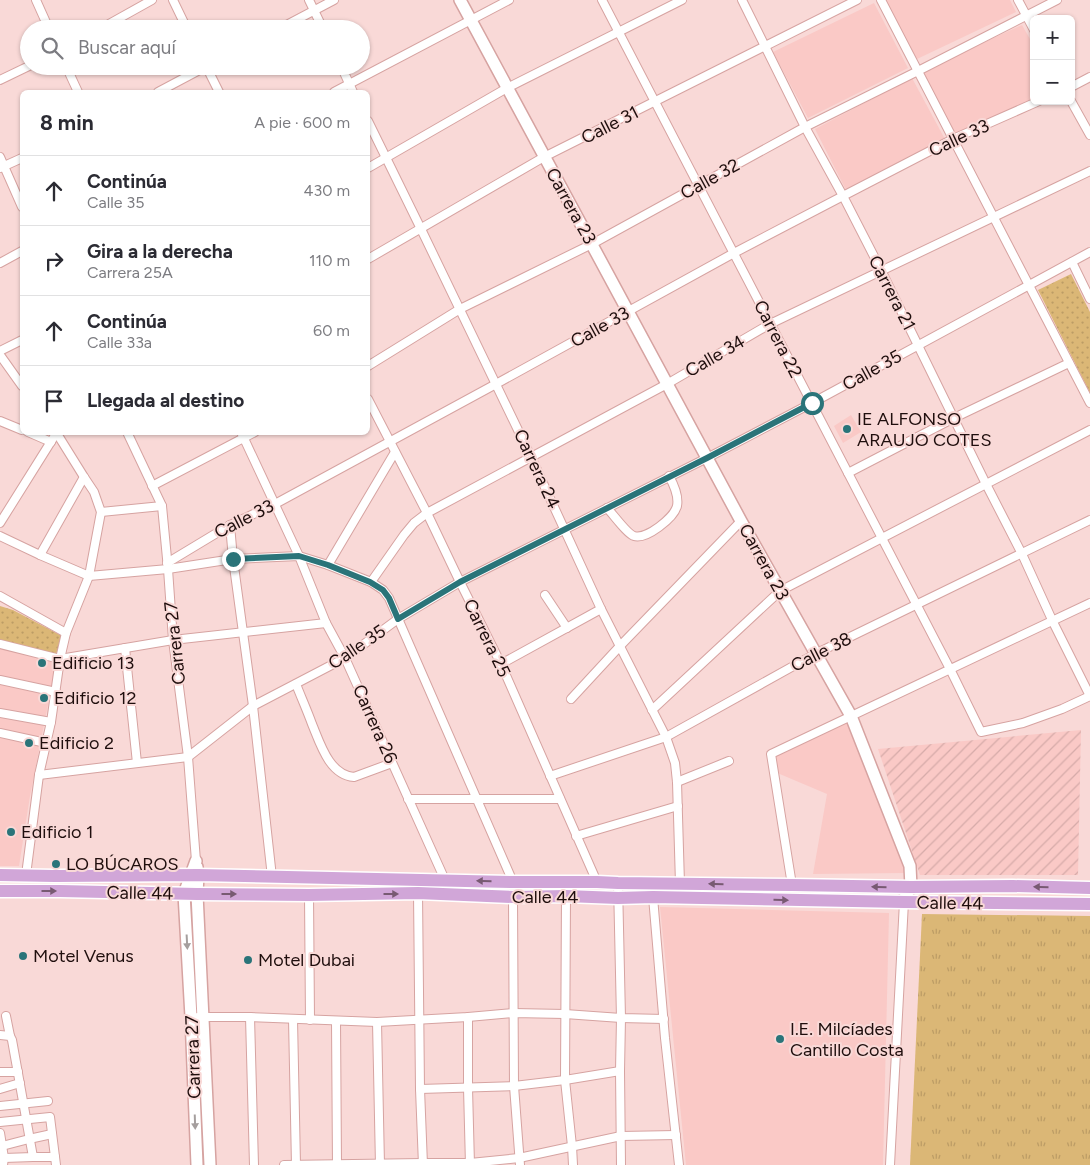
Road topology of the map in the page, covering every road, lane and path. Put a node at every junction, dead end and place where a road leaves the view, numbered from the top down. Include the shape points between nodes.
1 (36, 0) edge
2 (152, 0) edge
3 (173, 0) edge
4 (309, 0) edge
5 (334, 0) edge
6 (460, 0) edge
7 (509, 0) edge
8 (602, 0) edge
9 (682, 0) edge
10 (742, 0) edge
11 (857, 0) edge
12 (881, 0) edge
13 (1018, 0) edge
14 (1057, 0) edge
15 (314, 10) junction
16 (1027, 16) junction
17 (45, 20) edge
18 (116, 20) edge
19 (183, 20) edge
20 (296, 20) edge
21 (319, 20) edge
22 (471, 20) junction
23 (1030, 22) edge
24 (618, 32) junction
25 (766, 46) junction
26 (20, 70) edge
27 (918, 71) junction
28 (370, 73) edge
29 (70, 75) edge
30 (189, 75) edge
31 (210, 75) edge
32 (345, 75) edge
33 (366, 75) edge
34 (1090, 77) edge
35 (0, 80) edge
36 (349, 84) junction
37 (1075, 85) edge
38 (507, 88) junction
39 (77, 90) edge
40 (162, 90) edge
41 (218, 90) edge
42 (338, 90) edge
43 (353, 90) edge
44 (655, 102) junction
45 (1030, 105) edge
46 (1073, 105) edge
47 (370, 125) edge
48 (805, 127) junction
49 (1090, 136) edge
50 (953, 139) junction
51 (0, 157) edge
52 (544, 157) junction
53 (385, 158) junction
54 (20, 159) edge
55 (2, 167) edge
56 (370, 167) edge
57 (1090, 171) edge
58 (699, 186) junction
59 (843, 196) junction
60 (20, 203) edge
61 (994, 217) junction
62 (421, 228) junction
63 (592, 244) junction
64 (20, 252) edge
65 (1090, 252) edge
66 (734, 253) junction
67 (370, 258) edge
68 (1072, 262) junction
69 (0, 263) edge
70 (881, 270) junction
71 (1029, 285) junction
72 (1090, 300) edge
73 (460, 309) junction
74 (628, 311) junction
75 (770, 324) junction
76 (20, 341) edge
77 (918, 345) junction
78 (0, 351) edge
79 (0, 355) edge
80 (1069, 363) junction
81 (370, 365) edge
82 (20, 383) edge
83 (496, 384) junction
84 (666, 384) junction
85 (370, 403) edge
86 (812, 403) junction
87 (1090, 403) edge
88 (954, 418) junction
89 (3, 422) edge
90 (20, 429) edge
91 (1090, 430) edge
92 (0, 431) edge
93 (35, 435) edge
94 (56, 435) edge
95 (58, 435) edge
96 (128, 435) edge
97 (243, 436) edge
98 (51, 442) junction
99 (389, 442) junction
100 (395, 452) junction
101 (531, 457) junction
102 (707, 458) junction
103 (848, 473) junction
104 (669, 476) junction
105 (84, 477) junction
106 (986, 484) junction
107 (152, 486) junction
108 (275, 504) junction
109 (162, 506) junction
110 (607, 508) junction
111 (100, 512) junction
112 (427, 513) junction
113 (1090, 520) edge
114 (741, 521) junction
115 (0, 522) edge
116 (230, 525) junction
117 (565, 529) junction
118 (0, 536) edge
119 (882, 538) junction
120 (1022, 554) junction
121 (40, 555) junction
122 (299, 556) junction
123 (233, 559) junction
124 (328, 565) junction
125 (168, 566) junction
126 (89, 576) junction
127 (370, 582) junction
128 (460, 582) junction
129 (780, 590) junction
130 (545, 595) dead end
131 (0, 596) edge
132 (1090, 603) edge
133 (917, 605) junction
134 (601, 609) junction
135 (398, 619) junction
136 (1053, 622) junction
137 (326, 623) junction
138 (567, 628) junction
139 (243, 632) junction
140 (66, 634) junction
141 (173, 640) junction
142 (0, 644) edge
143 (620, 646) junction
144 (125, 648) junction
145 (815, 654) junction
146 (345, 658) junction
147 (60, 659) junction
148 (501, 664) junction
149 (950, 670) junction
150 (0, 680) edge
151 (296, 684) junction
152 (56, 692) junction
153 (1090, 696) edge
154 (571, 698) dead end
155 (253, 706) junction
156 (652, 710) junction
157 (0, 713) edge
158 (851, 716) junction
159 (51, 722) junction
160 (0, 733) edge
161 (666, 737) junction
162 (46, 743) junction
163 (188, 757) junction
164 (729, 761) dead end
165 (137, 763) junction
166 (392, 763) junction
167 (39, 775) junction
168 (550, 776) junction
169 (677, 782) junction
170 (408, 799) junction
171 (476, 799) junction
172 (560, 799) junction
173 (678, 806) junction
174 (576, 836) junction
175 (196, 861) joint
176 (0, 875) edge
177 (26, 875) junction
178 (195, 876) junction
179 (272, 877) junction
180 (445, 880) junction
181 (513, 882) junction
182 (596, 882) junction
183 (618, 884) junction
184 (680, 884) junction
185 (792, 885) junction
186 (911, 887) junction
187 (1090, 888) edge
188 (0, 890) edge
189 (418, 893) junction
190 (191, 894) junction
191 (309, 895) junction
192 (566, 896) junction
193 (513, 897) junction
194 (654, 897) junction
195 (618, 898) junction
196 (904, 902) junction
197 (1090, 904) edge
198 (513, 1013) junction
199 (565, 1014) junction
200 (6, 1016) dead end
201 (191, 1017) junction
202 (203, 1017) junction
203 (250, 1017) junction
204 (468, 1017) junction
205 (621, 1018) junction
206 (293, 1019) junction
207 (664, 1019) junction
208 (310, 1020) junction
209 (419, 1020) junction
210 (336, 1021) junction
211 (378, 1022) junction
212 (0, 1036) edge
213 (10, 1036) junction
214 (620, 1071) junction
215 (0, 1072) edge
216 (18, 1072) junction
217 (565, 1080) junction
218 (20, 1082) junction
219 (514, 1086) junction
220 (468, 1088) junction
221 (0, 1089) edge
222 (420, 1089) junction
223 (48, 1101) dead end
224 (23, 1103) junction
225 (0, 1106) edge
226 (26, 1120) junction
227 (0, 1122) edge
228 (0, 1133) edge
229 (52, 1134) junction
230 (676, 1135) junction
231 (621, 1136) junction
232 (29, 1139) junction
233 (2, 1146) junction
234 (572, 1146) junction
235 (33, 1157) junction
236 (4, 1161) edge
237 (56, 1161) edge
238 (520, 1161) edge
239 (380, 1164) edge
240 (423, 1164) edge
241 (470, 1164) edge
242 (196, 1165) edge
243 (210, 1165) edge
244 (254, 1165) edge
245 (284, 1165) edge
246 (296, 1165) edge
247 (337, 1165) edge
248 (572, 1165) edge
249 (621, 1165) edge
250 (679, 1165) edge
251 (890, 1165) edge

1 - 17 street
2 - 18 street
3 - 19 street
4 - 15 street
5 - 15 street
6 - 22 street, Carrera 23
7 - 22 street
8 - 24 street, Carrera 22
9 - 24 street
10 - 25 street, Carrera 21
11 - 25 street, Calle 31
12 - 27 street
13 - 16 street
14 - 16 street, Calle 32
15 - 20 street
15 - 21 street
16 - 23 street
16 - 27 street, Calle 32
22 - 28 street
22 - 38 street, Carrera 23
24 - 38 street
24 - 44 street, Carrera 22
25 - 44 street, Calle 31
25 - 48 street, Carrera 21
26 - 35 street
27 - 48 street, Calle 32
27 - 50 street
29 - 39 street
30 - 40 street
31 - 41 street
32 - 36 street
33 - 36 street
34 - 37 street
36 - 42 street
36 - 43 street
38 - 52 street, Carrera 23
38 - 53 street
44 - 52 street, Calle 31
44 - 58 street, Carrera 22
45 - 50 street, Calle 33
46 - 49 street
47 - 53 street, Carrera 24
48 - 58 street, Calle 32
48 - 59 street, Carrera 21
50 - 59 street, Calle 33
50 - 61 street
51 - 55 street
52 - 62 street, Calle 31
52 - 63 street, Carrera 23
53 - 56 street
53 - 62 street, Carrera 24
54 - 55 street
55 - 60 street
57 - 61 street, Calle 34
58 - 63 street, Calle 32
58 - 66 street, Carrera 22
59 - 66 street, Calle 33
59 - 70 street, Carrera 21
61 - 70 street, Calle 34
61 - 71 street
62 - 67 street, Calle 31
62 - 73 street, Carrera 24
63 - 73 street, Calle 32
63 - 74 street, Carrera 23
64 - 69 street
65 - 68 street, Calle 35
66 - 74 street, Calle 33
66 - 75 street, Carrera 22
68 - 71 street, Calle 35
68 - 72 street
70 - 75 street, Calle 34
70 - 77 street, Carrera 21
71 - 77 street, Calle 35
71 - 80 street
73 - 81 street, Calle 32
73 - 83 street, Carrera 24
74 - 83 street, Calle 33
74 - 84 street, Carrera 23
75 - 84 street, Calle 34
75 - 86 street, Carrera 22
76 - 78 street
77 - 86 street, Calle 35
77 - 88 street, Carrera 21
79 - 82 street
80 - 87 street
80 - 88 street
83 - 99 street, Calle 33
83 - 101 street, Carrera 24
84 - 101 street, Calle 34
84 - 102 street, Carrera 23
85 - 99 street, Carrera 25
86 - 102 street, Calle 35
86 - 103 street, Carrera 22
88 - 103 street
88 - 106 street, Carrera 21
89 - 90 street
89 - 92 street
91 - 106 street
93 - 98 street
94 - 98 street
95 - 105 street
96 - 107 street, Carrera 27
97 - 107 street
97 - 108 street, Carrera 26
98 - 115 street
99 - 100 street, Carrera 25
99 - 108 street, Calle 33
100 - 112 street, Carrera 25
100 - 124 street
101 - 112 street, Calle 34
101 - 117 street, Carrera 24
102 - 104 street, Calle 35
102 - 114 street, Carrera 23
103 - 119 street, Carrera 22
104 - 110 street, Calle 35
104 - 110 street via 675,488 677,507 665,522 646,535 632,535
105 - 111 street via 94,492
105 - 121 street
106 - 119 street
106 - 120 street, Carrera 21
107 - 109 street, Carrera 27
108 - 116 street, Calle 33
108 - 122 street, Carrera 26
109 - 111 street
109 - 125 street, Carrera 27
110 - 117 street, Calle 35
111 - 126 street
112 - 127 street, Calle 34 via 404,535
112 - 128 street, Carrera 25
113 - 120 street, Calle 38
114 - 129 street, Carrera 23
114 - 143 street
116 - 123 street
116 - 125 street, Calle 33
117 - 128 street, Calle 35
117 - 134 street, Carrera 24
118 - 121 street
119 - 129 street
119 - 133 street, Carrera 22
120 - 133 street, Calle 38
120 - 136 street, Carrera 21
121 - 126 street
122 - 123 street
122 - 124 street
122 - 137 street, Carrera 26
123 - 125 street
123 - 139 street
124 - 127 street
125 - 126 street, Calle 33
125 - 141 street, Carrera 27
126 - 140 street
127 - 135 street via 383,590
128 - 135 street, Calle 35
128 - 148 street, Carrera 25
129 - 145 street, Carrera 23
129 - 156 street
130 - 138 street
131 - 140 street
132 - 136 street
133 - 145 street, Calle 38
133 - 149 street, Carrera 22
134 - 138 street
134 - 143 street, Carrera 24
135 - 146 street, Calle 35
135 - 171 street
136 - 149 street
136 - 153 street, Carrera 21
137 - 139 street
137 - 146 street, Carrera 26
138 - 148 street
139 - 141 street
139 - 155 street
140 - 147 street
141 - 144 street
141 - 163 street, Carrera 27
142 - 147 street
143 - 154 street
143 - 156 street, Carrera 24
144 - 147 street
144 - 165 street
145 - 158 street, Carrera 23
145 - 161 street, Calle 38
146 - 151 street, Calle 35
146 - 166 street, Carrera 26
147 - 152 street
148 - 168 street, Carrera 25
149 - 153 street, Carrera 22 via 981,732 1023,723
149 - 158 street
150 - 152 street
151 - 155 street, Calle 35
151 - 166 street via 325,755 342,774 354,777
152 - 159 street
155 - 163 street, Calle 35
155 - 179 street
156 - 161 street, Carrera 24
157 - 159 street
158 - 185 street via 771,754
158 - 186 street, Carrera 23 via 910,866
159 - 162 street
160 - 162 street
161 - 168 street, Calle 38
161 - 169 street, Carrera 24 via 675,763
162 - 167 street
163 - 165 street
163 - 175 street, Carrera 27
164 - 169 street
165 - 167 street
166 - 170 street, Carrera 26
167 - 177 street
168 - 172 street, Carrera 25
169 - 173 street, Carrera 24
170 - 171 street
170 - 180 street, Carrera 26
171 - 172 street
171 - 181 street
172 - 174 street, Carrera 25
173 - 174 street
173 - 184 street, Carrera 24
174 - 182 street, Carrera 25
175 - 178 street, Carrera 27
176 - 177 main road, Calle 44
177 - 178 main road, Calle 44
178 - 179 main road, Calle 44
178 - 190 street, Carrera 27
179 - 180 main road, Calle 44
181 -> 180 main road, Calle 44
181 - 182 main road, Calle 44
182 - 183 main road, Calle 44
183 - 184 main road, Calle 44
183 - 195 street
185 -> 184 main road, Calle 44
186 -> 185 main road, Calle 44
187 -> 186 main road, Calle 44
186 - 196 street
188 -> 190 main road, Calle 44
191 -> 189 main road, Calle 44
189 - 193 main road, Calle 44
189 - 209 street
190 -> 191 main road, Calle 44
190 -> 201 street, Carrera 27
190 - 202 street, Carrera 27
191 - 208 street
192 - 193 main road, Calle 44
192 - 195 main road, Calle 44
192 - 199 street
193 - 198 street
194 - 195 main road, Calle 44
194 -> 196 main road, Calle 44
194 - 207 street
195 - 205 street
196 - 197 main road, Calle 44
196 - 251 street
198 - 199 street
198 - 204 street
198 - 219 street
199 - 205 street
199 - 217 street
200 - 213 street
201 - 202 street
201 -> 242 street, Carrera 27
202 - 203 street
202 - 243 street, Carrera 27
203 - 206 street
203 - 244 street
204 - 209 street
204 - 220 street
205 - 207 street
205 - 214 street
206 - 208 street
206 - 246 street
207 - 230 street
208 - 210 street
209 - 211 street
209 - 222 street
210 - 211 street
210 - 247 street
211 - 239 street
212 - 213 street
213 - 216 street
214 - 217 street
214 - 231 street
215 - 216 street
216 - 218 street
217 - 219 street
217 - 234 street
218 - 221 street
218 - 224 street
219 - 220 street
219 - 238 street
220 - 222 street
220 - 241 street
222 - 240 street
223 - 224 street
224 - 225 street
224 - 226 street
226 - 227 street
226 - 229 street via 50,1117
226 - 232 street
228 - 233 street
229 - 232 street
229 - 237 street
230 - 231 street
230 - 250 street
231 - 234 street
231 - 249 street
232 - 233 street
232 - 235 street
233 - 236 street
234 - 238 street
234 - 248 street
235 - 236 street
235 - 237 street
238 - 241 street
239 - 240 street
239 - 247 street
240 - 241 street
245 - 246 street
246 - 247 street

